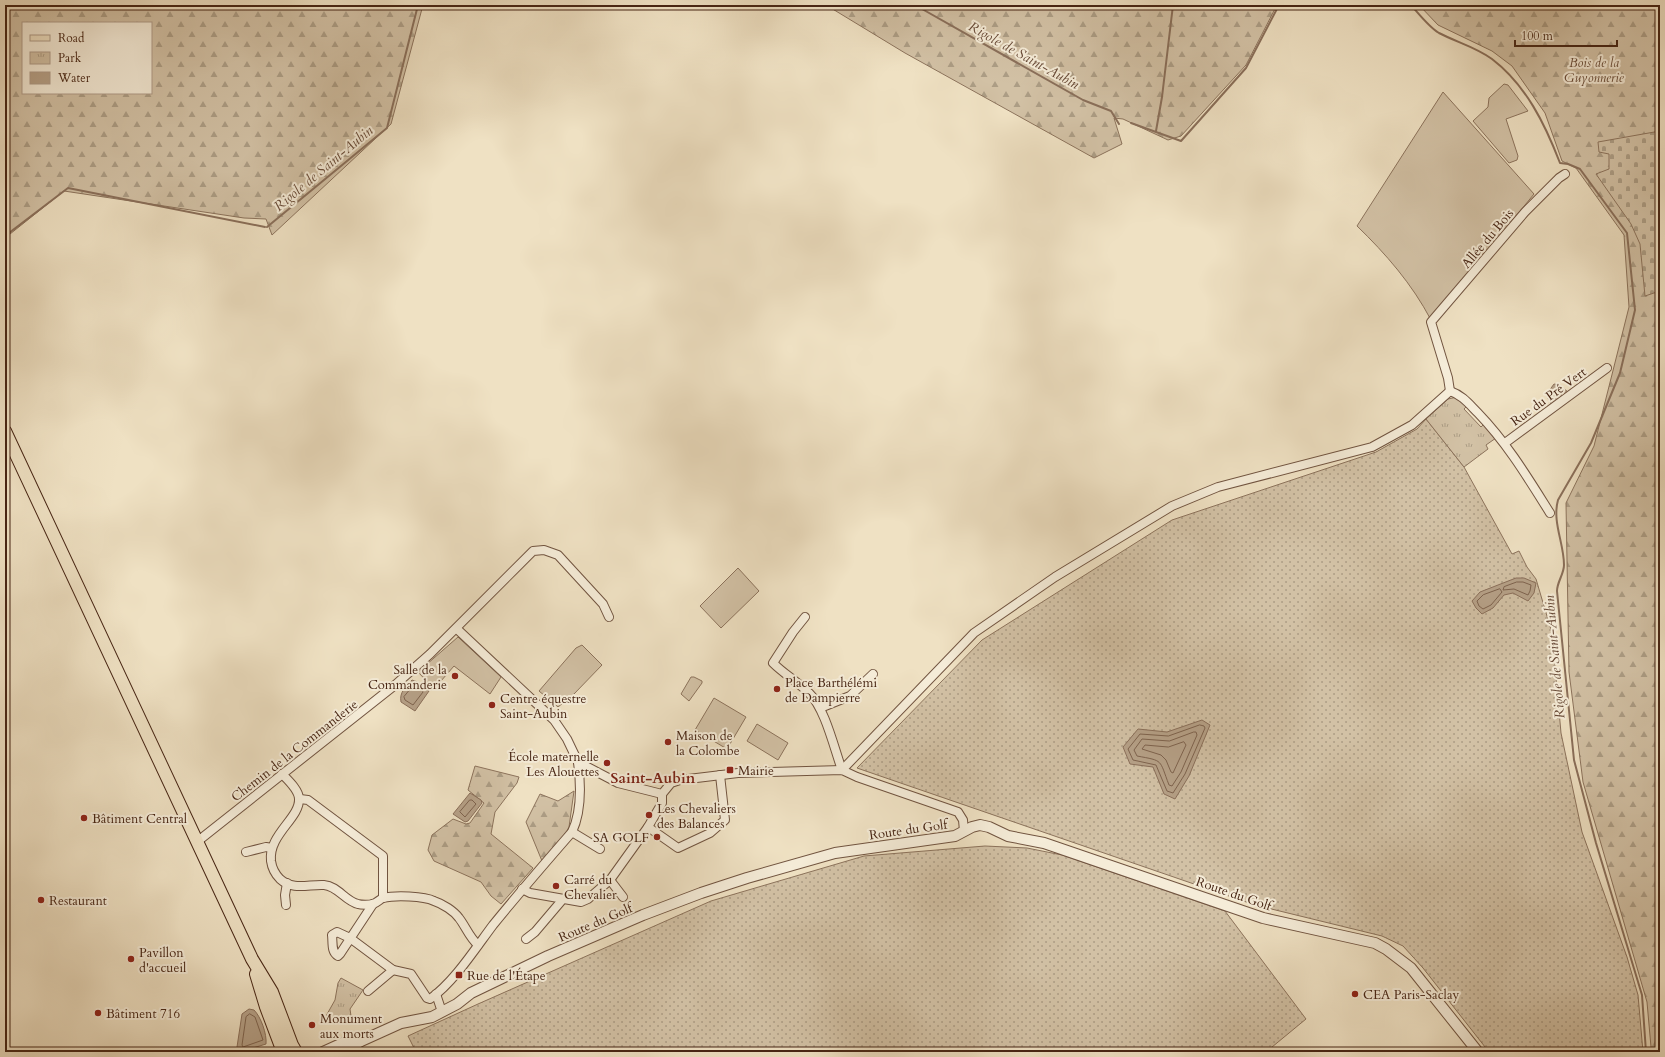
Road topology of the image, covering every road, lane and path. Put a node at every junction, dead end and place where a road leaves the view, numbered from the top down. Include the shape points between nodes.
1 (1565, 174) dead end
2 (1607, 368) dead end
3 (1450, 391) junction
4 (5, 431) edge
5 (1505, 443) junction
6 (1550, 512) dead end
7 (609, 617) dead end
8 (805, 617) dead end
9 (457, 628) junction
10 (873, 674) dead end
11 (820, 708) junction
12 (578, 762) junction
13 (842, 770) junction
14 (282, 774) junction
15 (720, 775) junction
16 (662, 794) junction
17 (300, 799) junction
18 (648, 827) junction
19 (964, 831) junction
20 (572, 832) junction
21 (198, 841) junction
22 (272, 848) junction
23 (600, 850) dead end
24 (246, 852) dead end
25 (610, 880) junction
26 (287, 883) junction
27 (522, 889) junction
28 (623, 897) dead end
29 (382, 898) junction
30 (563, 899) junction
31 (373, 904) junction
32 (286, 905) dead end
33 (526, 939) dead end
34 (478, 945) junction
35 (252, 959) junction
36 (393, 970) junction
37 (368, 991) dead end
38 (436, 994) junction
39 (442, 1012) junction
40 (359, 1042) junction
41 (283, 1052) edge
42 (296, 1052) edge
43 (323, 1052) edge
44 (342, 1052) edge
45 (1478, 1052) edge

1 - 3 street, Allée du Bois via 1525,212 1431,322
2 - 5 street, Rue du Pré Vert
3 - 5 street via 1462,397
3 - 13 street via 1412,425 1372,447 1205,492 1172,506 1056,577 974,633
4 - 21 main road
5 - 6 street
7 - 9 street, Chemin de la Commanderie via 603,604 558,555 544,550 533,551
8 - 11 street via 773,663 810,693
9 - 12 street via 554,720
9 - 14 street, Chemin de la Commanderie via 395,685
10 - 11 street via 850,696
11 - 13 street
12 - 16 street via 618,783
12 - 20 street via 580,793 576,823
13 - 15 street
13 - 19 street via 958,812 963,820
14 - 17 street
14 - 21 street, Chemin de la Commanderie
15 - 16 street via 680,780 671,783
15 - 18 street via 725,820 710,833 678,848
16 - 18 street via 662,803
17 - 22 street via 298,807
17 - 29 street via 308,800 383,856
18 - 25 street
19 - 39 street, Route du Golf via 955,836 835,853 709,891 643,915 524,967 471,993
19 - 45 street, Route du Golf via 980,825 989,827 1008,836 1044,843 1263,918 1375,943 1411,968
20 - 23 street
20 - 27 street
21 - 35 main road
22 - 24 street
22 - 26 street via 272,865 281,880
25 - 28 street
25 - 30 street via 581,902
26 - 31 street via 297,886 330,886 357,904
26 - 32 street
27 - 30 street
27 - 34 street
29 - 31 street
29 - 34 street via 417,898 439,902 459,917
30 - 33 street
31 - 36 street via 350,938
34 - 38 street via 456,974
35 - 41 main road
35 - 42 main road via 272,992
36 - 37 street
36 - 38 street via 411,974 427,998 430,999
38 - 39 street
39 - 40 street, Route du Golf via 422,1020 401,1023
40 - 43 street, Route du Golf via 346,1042
40 - 44 street, Route du Golf

